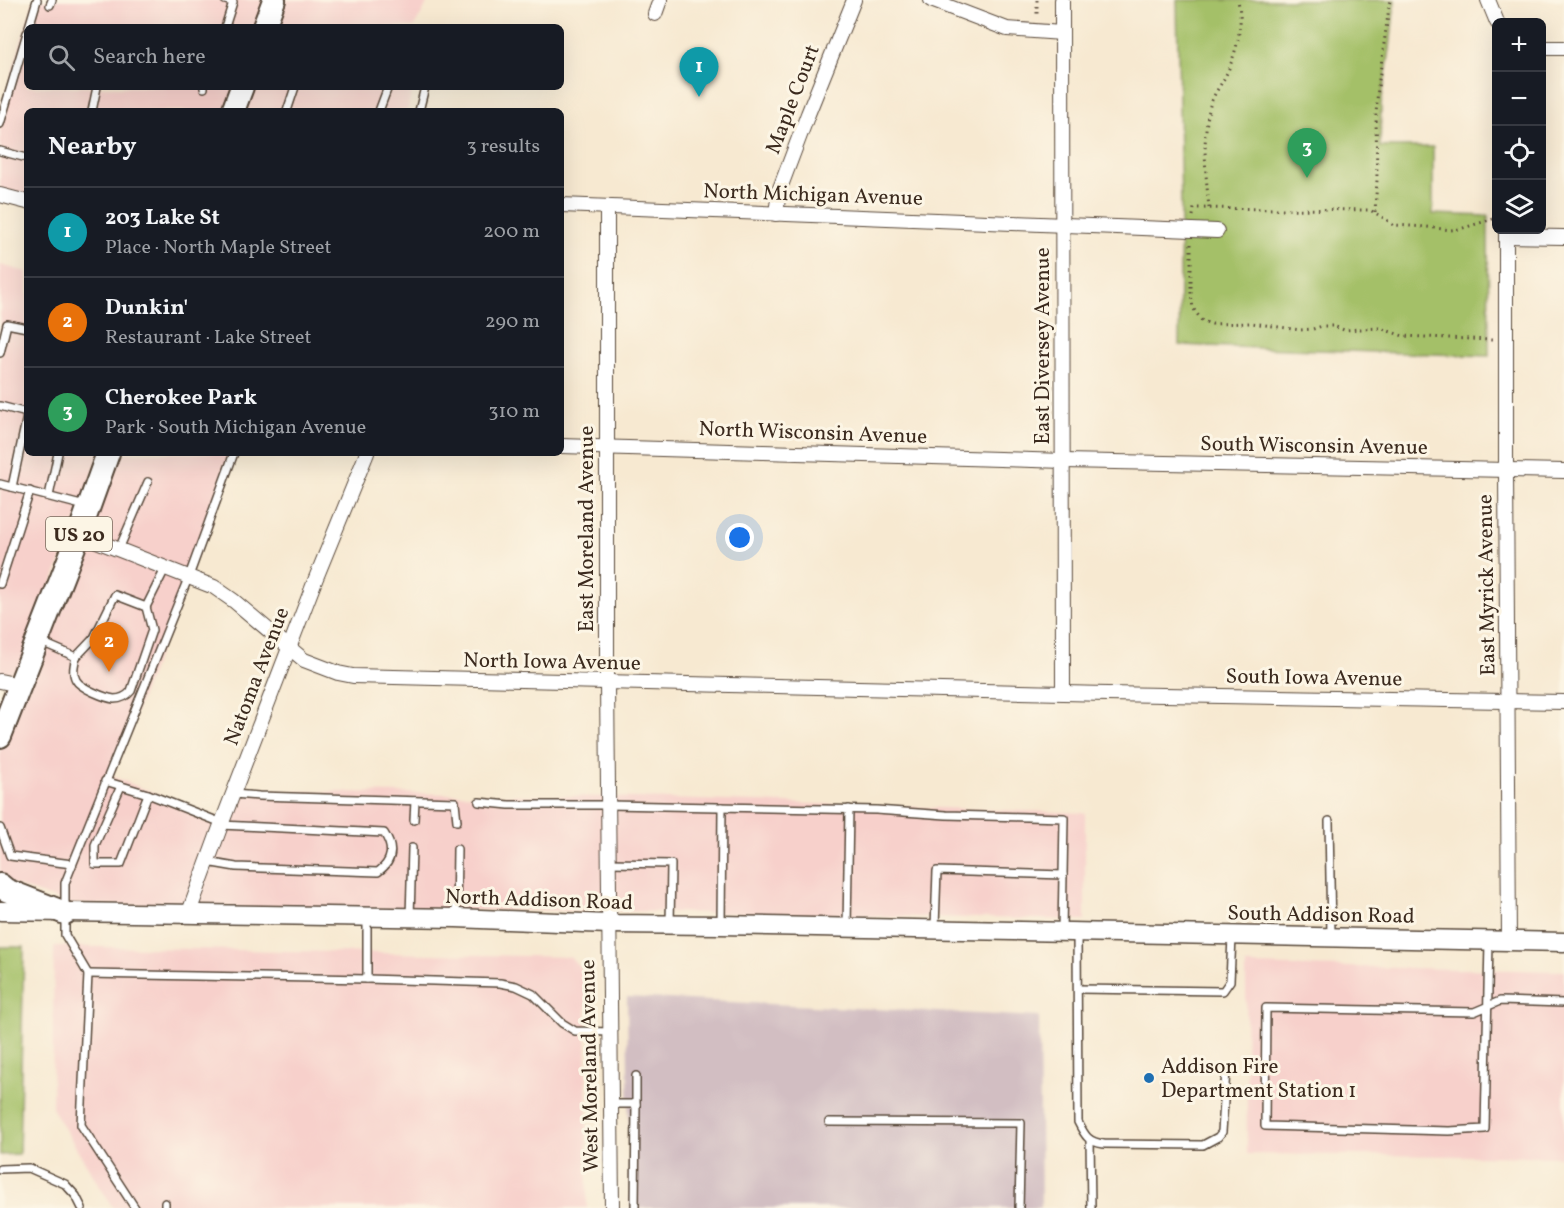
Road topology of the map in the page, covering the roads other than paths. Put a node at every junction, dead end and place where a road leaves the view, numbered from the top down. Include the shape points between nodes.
1 (37, 0) edge
2 (225, 0) edge
3 (274, 0) edge
4 (660, 0) edge
5 (854, 0) edge
6 (931, 0) edge
7 (1062, 0) edge
8 (1488, 0) edge
9 (655, 14) dead end
10 (1495, 18) edge
11 (30, 24) edge
12 (226, 24) edge
13 (267, 24) edge
14 (1062, 33) junction
15 (24, 43) edge
16 (1546, 48) edge
17 (1564, 48) edge
18 (96, 90) edge
19 (241, 90) edge
20 (294, 90) edge
21 (387, 90) edge
22 (424, 90) edge
23 (93, 108) edge
24 (234, 108) edge
25 (288, 108) edge
26 (380, 108) edge
27 (420, 108) edge
28 (0, 124) edge
29 (0, 151) edge
30 (24, 157) edge
31 (0, 195) edge
32 (24, 201) edge
33 (564, 206) edge
34 (607, 207) junction
35 (776, 214) junction
36 (1063, 224) junction
37 (1217, 231) dead end
38 (1506, 234) edge
39 (1520, 234) edge
40 (1564, 237) edge
41 (4, 323) edge
42 (24, 327) edge
43 (0, 353) edge
44 (0, 406) edge
45 (24, 413) edge
46 (24, 429) edge
47 (564, 446) edge
48 (608, 447) junction
49 (57, 456) edge
50 (107, 456) edge
51 (233, 456) edge
52 (365, 456) edge
53 (1064, 461) junction
54 (1506, 470) junction
55 (1564, 471) edge
56 (148, 482) dead end
57 (0, 484) edge
58 (12, 487) junction
59 (30, 491) junction
60 (49, 496) junction
61 (88, 507) junction
62 (79, 534) junction
63 (119, 549) junction
64 (166, 567) junction
65 (189, 576) junction
66 (0, 584) edge
67 (146, 607) junction
68 (37, 640) junction
69 (290, 649) junction
70 (76, 657) junction
71 (9, 683) edge
72 (607, 683) junction
73 (1063, 692) junction
74 (1508, 702) junction
75 (1564, 702) edge
76 (0, 736) edge
77 (105, 781) junction
78 (122, 786) junction
79 (148, 794) junction
80 (233, 794) junction
81 (415, 801) junction
82 (479, 802) dead end
83 (609, 804) junction
84 (722, 807) junction
85 (849, 809) junction
86 (414, 820) dead end
87 (1329, 820) dead end
88 (457, 821) dead end
89 (221, 824) junction
90 (0, 828) edge
91 (412, 848) dead end
92 (457, 849) dead end
93 (207, 862) junction
94 (609, 863) junction
95 (72, 864) junction
96 (1063, 875) junction
97 (0, 885) edge
98 (0, 911) edge
99 (65, 913) junction
100 (188, 915) junction
101 (367, 918) junction
102 (410, 918) junction
103 (456, 918) junction
104 (609, 924) junction
105 (670, 924) junction
106 (721, 925) junction
107 (847, 927) junction
108 (935, 930) junction
109 (1070, 932) junction
110 (1232, 935) junction
111 (1330, 938) junction
112 (1489, 940) junction
113 (1509, 941) junction
114 (1564, 942) edge
115 (88, 974) junction
116 (367, 979) junction
117 (1077, 989) junction
118 (1564, 1003) edge
119 (1488, 1006) junction
120 (610, 1032) junction
121 (1226, 1070) dead end
122 (636, 1076) dead end
123 (611, 1104) junction
124 (636, 1104) junction
125 (829, 1122) dead end
126 (1090, 1140) junction
127 (0, 1169) edge
128 (82, 1208) edge
129 (135, 1208) edge
130 (612, 1208) edge
131 (635, 1208) edge
132 (1019, 1208) edge
133 (1091, 1208) edge

1 - 11 lane
2 - 12 lane via 233,2
3 - 13 main road
4 - 9 street
5 - 35 street, Maple Court via 779,191
6 - 14 street via 1007,29
7 - 14 street, East Diversey Avenue
8 - 10 street
14 - 36 street, East Diversey Avenue
15 - 28 lane
16 - 17 street
18 - 23 lane
19 - 24 main road
20 - 25 lane
21 - 26 lane
22 - 27 lane
29 - 30 lane
31 - 32 street
33 - 34 street, North Michigan Avenue
34 - 35 street, North Michigan Avenue
34 - 48 street, East Moreland Avenue
35 - 36 street, North Michigan Avenue
36 - 37 street, North Michigan Avenue
36 - 53 street, East Diversey Avenue
38 - 54 street, East Myrick Avenue
39 - 40 street
41 - 42 lane
41 - 43 lane
44 - 45 lane
46 - 58 lane
47 - 48 street, North Wisconsin Avenue
48 - 53 street, North Wisconsin Avenue
48 - 72 street, East Moreland Avenue
49 - 60 lane
50 - 61 main road, US 20
51 - 65 lane
52 - 69 street, Natoma Avenue
53 - 54 street, South Wisconsin Avenue
53 - 73 street, East Diversey Avenue
54 - 55 street, South Wisconsin Avenue
54 - 74 street, East Myrick Avenue
56 - 63 lane
57 - 58 lane
58 - 59 lane
59 - 60 lane
59 - 66 lane
60 - 61 lane
61 - 62 main road, US 20
62 - 63 street, North Iowa Avenue
62 - 68 main road, US 20
63 - 64 street, North Iowa Avenue
64 - 65 street, North Iowa Avenue
64 - 67 lane
65 - 69 street, North Iowa Avenue via 227,596
65 - 77 lane
67 - 70 lane via 115,595 94,638
67 - 70 lane via 152,630 126,696 114,699 82,688 73,670
68 - 70 lane
68 - 71 main road, US 20
69 - 72 street, North Iowa Avenue via 317,666 352,676
69 - 80 street, Natoma Avenue
71 - 76 main road, US 20
72 - 73 street, North Iowa Avenue
72 - 83 street, East Moreland Avenue
73 - 74 street, South Iowa Avenue
74 - 75 street, South Iowa Avenue
74 - 113 street, East Myrick Avenue
77 - 78 lane
77 - 95 lane
78 - 79 lane
78 - 79 lane via 95,845 95,864 121,864
79 - 89 lane
80 - 81 lane
80 - 89 street, Natoma Avenue
81 - 86 lane
81 - 88 lane via 455,802
82 - 83 lane
83 - 84 lane
83 - 94 street, East Moreland Avenue
84 - 85 lane
84 - 106 lane
85 - 96 lane via 1064,818
85 - 107 lane
87 - 111 lane
89 - 93 street, Natoma Avenue
89 - 93 lane via 384,833 390,841 390,859 378,872 236,867
90 - 95 lane via 10,856
91 - 102 lane
92 - 103 lane
93 - 100 street, Natoma Avenue
94 - 104 street, East Moreland Avenue
94 - 105 lane via 671,864
95 - 99 lane via 65,883
96 - 108 lane via 937,871
96 - 109 lane
97 - 99 main road
98 - 99 street, North Addison Road
99 - 100 street, North Addison Road
99 - 115 lane via 65,935
100 - 101 street, North Addison Road
101 - 102 street, North Addison Road
101 - 116 lane
102 - 103 street, North Addison Road
103 - 104 street, North Addison Road
104 - 105 street, North Addison Road
104 - 120 street, West Moreland Avenue
105 - 106 street, North Addison Road
106 - 107 street, North Addison Road
107 - 108 street, North Addison Road
108 - 109 street, North Addison Road
109 - 110 street, South Addison Road
109 - 117 lane
110 - 111 street, South Addison Road
110 - 117 lane via 1230,981 1223,991
111 - 112 street, South Addison Road
112 - 113 street, South Addison Road
112 - 119 lane
113 - 114 street, South Addison Road
115 - 116 lane
115 - 129 lane via 81,1125
116 - 120 lane via 516,986 533,994 575,1031
117 - 126 lane via 1078,1122
118 - 119 lane via 1500,1001
119 - 119 lane via 1485,1129 1265,1126 1266,1008 1474,1012
120 - 123 street, West Moreland Avenue
121 - 126 lane via 1222,1132 1203,1145 1104,1144
122 - 124 lane
123 - 124 lane
123 - 130 street, West Moreland Avenue
124 - 131 lane
125 - 132 lane via 1021,1123
126 - 133 lane
127 - 128 lane via 28,1168 64,1184

